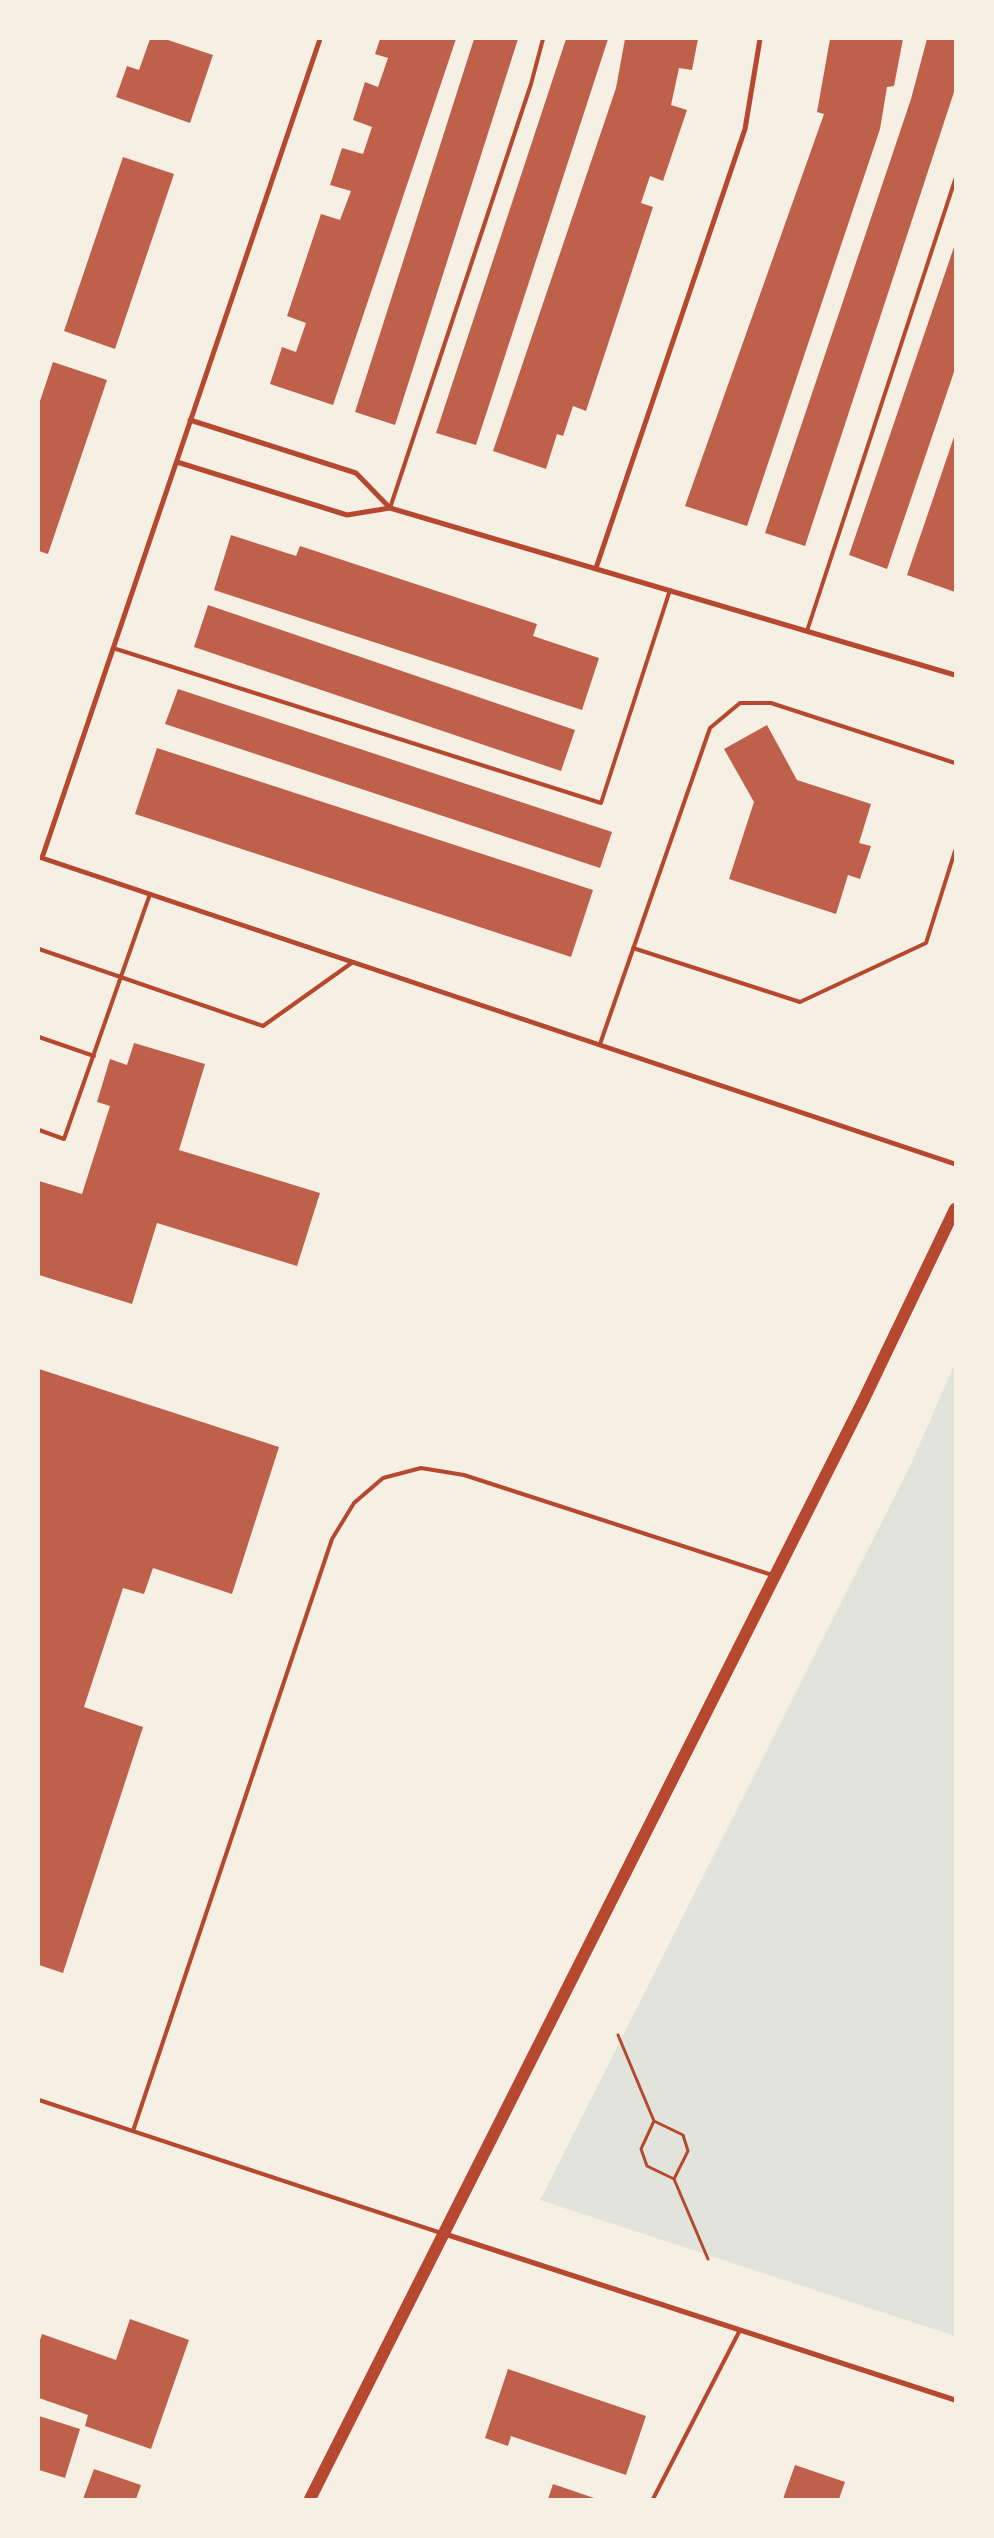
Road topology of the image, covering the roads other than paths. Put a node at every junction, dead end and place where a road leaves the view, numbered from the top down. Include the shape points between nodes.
1 (320, 39) edge
2 (543, 39) edge
3 (760, 39) edge
4 (955, 180) edge
5 (190, 420) junction
6 (177, 462) junction
7 (390, 508) junction
8 (596, 568) junction
9 (670, 590) junction
10 (807, 631) junction
11 (113, 648) junction
12 (955, 675) edge
13 (955, 762) edge
14 (955, 851) edge
15 (41, 858) edge
16 (150, 894) junction
17 (634, 948) junction
18 (39, 949) edge
19 (353, 962) junction
20 (121, 977) junction
21 (39, 1037) edge
22 (600, 1044) junction
23 (94, 1056) junction
24 (39, 1130) edge
25 (955, 1164) edge
26 (955, 1209) edge
27 (774, 1576) junction
28 (39, 2100) edge
29 (133, 2131) junction
30 (445, 2234) junction
31 (740, 2330) junction
32 (955, 2400) edge
33 (310, 2499) edge
34 (653, 2499) edge

1 - 5 street
2 - 7 lane via 531,84
3 - 8 street via 745,129
4 - 10 lane
5 - 6 street
5 - 7 street via 356,473
6 - 7 street via 347,515
6 - 11 street
7 - 8 street
8 - 9 street
9 - 10 street
9 - 11 lane via 601,803
10 - 12 street
11 - 15 street
13 - 17 lane via 771,703 740,703 710,728
14 - 17 lane via 926,943 800,1002
15 - 16 street
16 - 19 street
16 - 20 lane
17 - 22 lane
18 - 20 lane
19 - 20 lane via 263,1026
19 - 22 street
20 - 23 lane
21 - 23 lane
22 - 25 street
23 - 24 lane via 64,1139
26 - 27 main road
27 - 29 lane via 464,1475 421,1468 383,1478 354,1503 332,1540
27 - 30 main road
28 - 29 lane
29 - 30 lane
30 - 31 street
30 - 33 main road
31 - 32 street
31 - 34 lane

